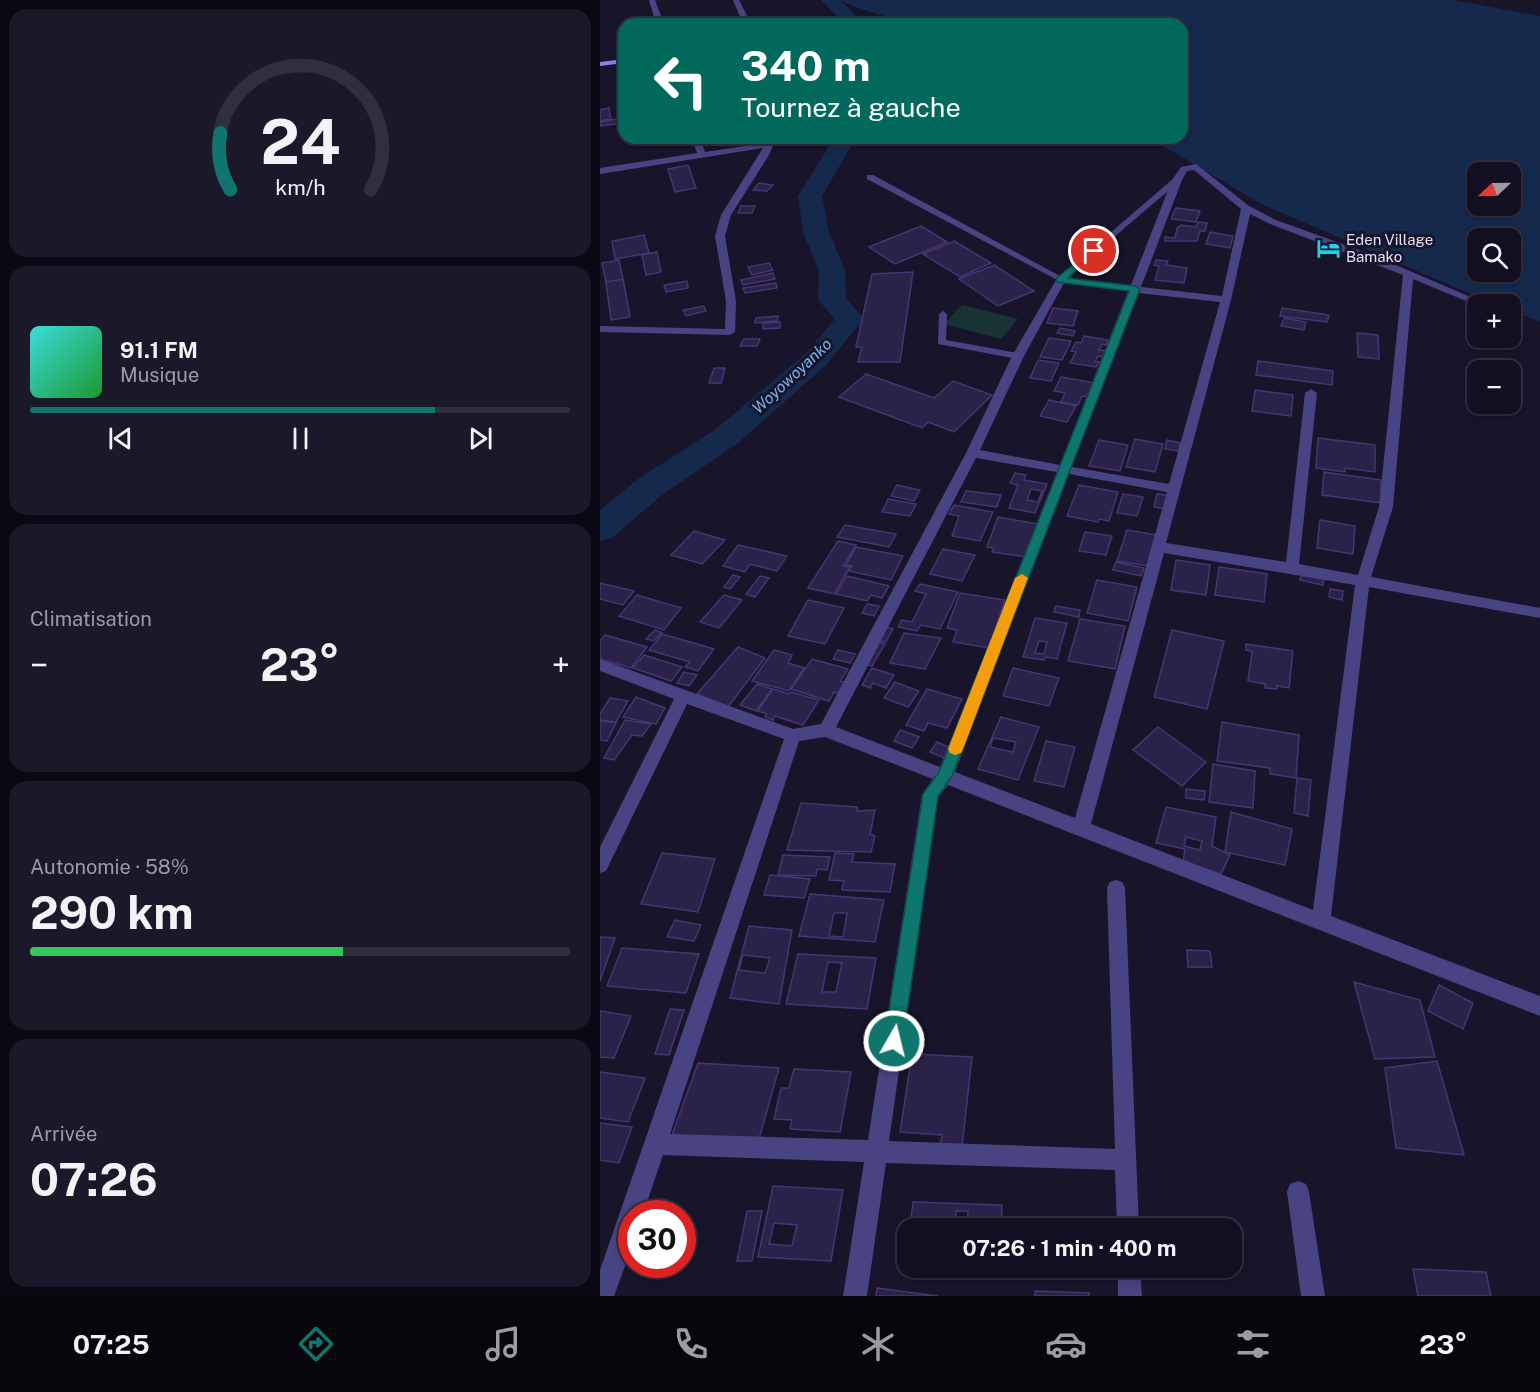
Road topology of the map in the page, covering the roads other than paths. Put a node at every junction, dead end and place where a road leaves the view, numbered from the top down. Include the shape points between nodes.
1 (652, 0) edge
2 (736, 0) edge
3 (658, 18) edge
4 (744, 18) edge
5 (618, 56) edge
6 (600, 58) edge
7 (618, 61) edge
8 (600, 64) edge
9 (698, 144) edge
10 (756, 144) edge
11 (770, 144) edge
12 (702, 155) junction
13 (600, 171) edge
14 (870, 177) dead end
15 (1177, 180) junction
16 (1246, 208) junction
17 (1408, 273) junction
18 (1061, 280) junction
19 (1135, 289) junction
20 (1467, 298) edge
21 (1226, 300) junction
22 (944, 314) dead end
23 (600, 329) edge
24 (1018, 356) junction
25 (1311, 393) dead end
26 (972, 453) junction
27 (1064, 469) junction
28 (1174, 489) junction
29 (1158, 547) junction
30 (1292, 568) junction
31 (1363, 581) junction
32 (1540, 613) edge
33 (600, 665) edge
34 (683, 696) junction
35 (826, 730) junction
36 (793, 736) junction
37 (945, 776) junction
38 (1081, 828) junction
39 (600, 865) edge
40 (1116, 888) dead end
41 (1321, 921) junction
42 (1540, 1006) edge
43 (657, 1144) junction
44 (877, 1153) junction
45 (1126, 1160) junction
46 (1298, 1192) dead end
47 (637, 1200) edge
48 (1128, 1218) edge
49 (618, 1252) edge
50 (1130, 1278) edge
51 (602, 1296) edge
52 (855, 1296) edge
53 (1130, 1296) edge
54 (1312, 1296) edge

1 - 3 street
2 - 4 street
5 - 6 street
7 - 8 street
9 - 12 street
10 - 12 street
11 - 23 street via 726,215 720,236 731,301 730,332
12 - 13 street
14 - 18 lane
15 - 16 street via 1184,169 1196,167
15 - 18 lane
15 - 19 street
16 - 17 street
16 - 21 street
17 - 20 street
17 - 31 street via 1386,507
18 - 19 street
18 - 24 street
19 - 21 street
19 - 27 street
21 - 28 street
22 - 24 lane via 941,342
24 - 26 street
25 - 30 street
26 - 27 street
26 - 35 street
27 - 28 street
27 - 37 street
28 - 29 street
29 - 30 street
29 - 38 street
30 - 31 street
31 - 32 street
31 - 41 street
33 - 34 street
34 - 36 street
34 - 39 street
35 - 36 street
35 - 37 street
36 - 43 street
37 - 38 street
37 - 44 street via 930,794
38 - 41 street
40 - 45 street
41 - 42 street
43 - 44 street
43 - 47 street
44 - 45 street
44 - 52 street
45 - 48 street
46 - 54 street
49 - 51 street
50 - 53 street

